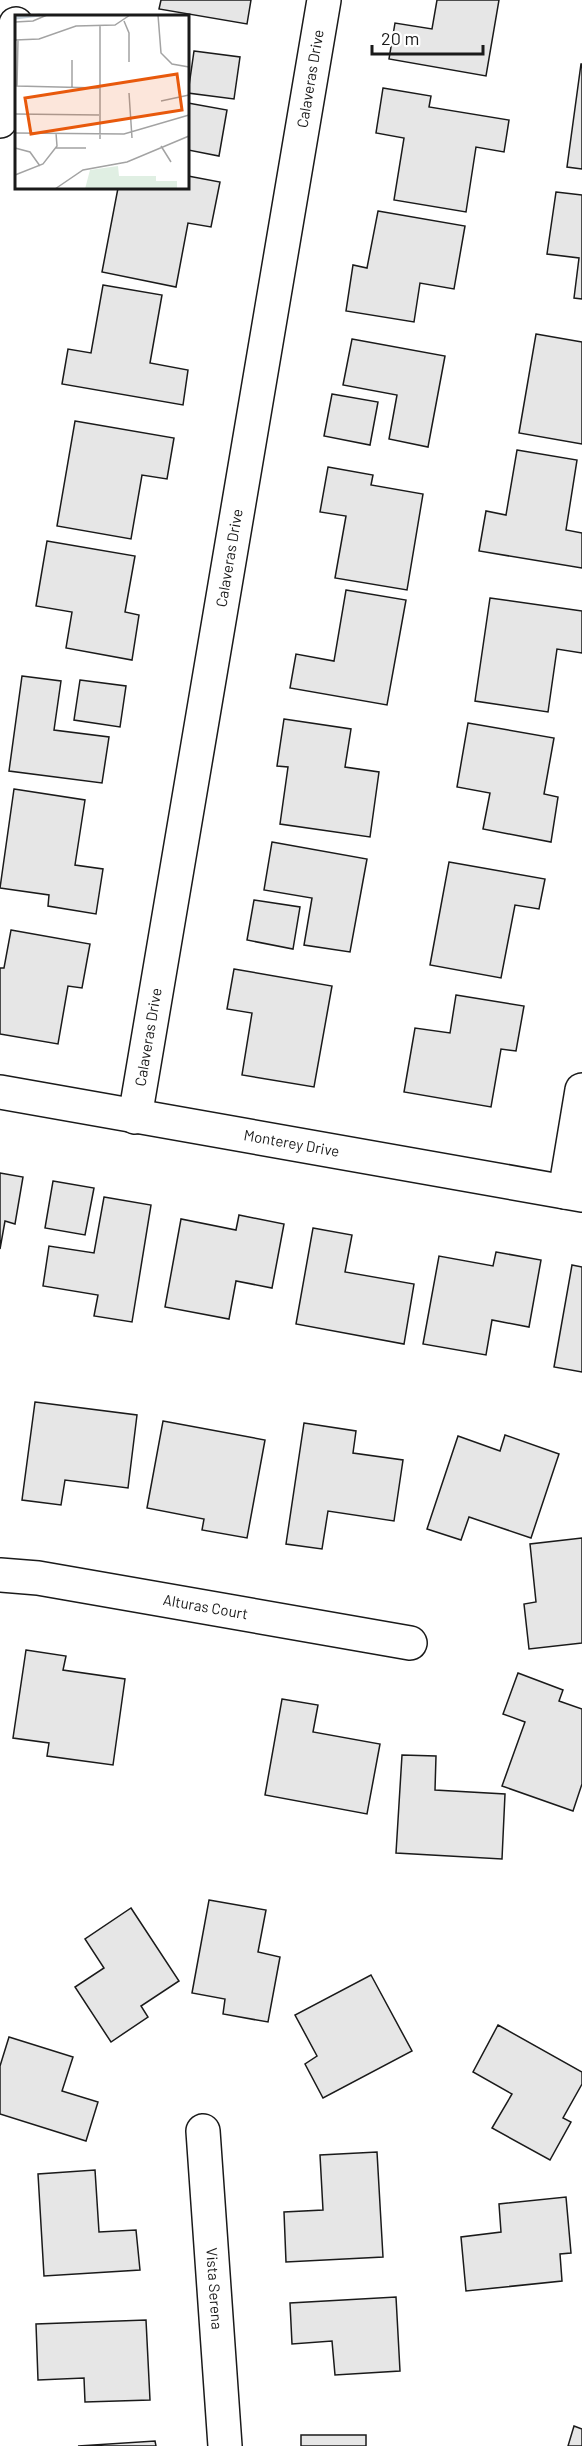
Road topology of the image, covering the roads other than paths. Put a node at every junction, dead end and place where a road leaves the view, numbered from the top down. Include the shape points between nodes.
1 (21, 0) edge
2 (324, 0) edge
3 (18, 15) edge
4 (15, 30) edge
5 (0, 121) edge
6 (582, 1090) edge
7 (0, 1092) edge
8 (135, 1117) junction
9 (573, 1193) edge
10 (0, 1575) edge
11 (410, 1643) dead end
12 (203, 2131) dead end
13 (225, 2446) edge

1 - 3 street
2 - 8 street, Calaveras Drive
4 - 5 street
6 - 9 street
7 - 8 street, Monterey Drive
8 - 9 street, Monterey Drive
10 - 11 street, Alturas Court via 50,1580
12 - 13 street, Vista Serena

